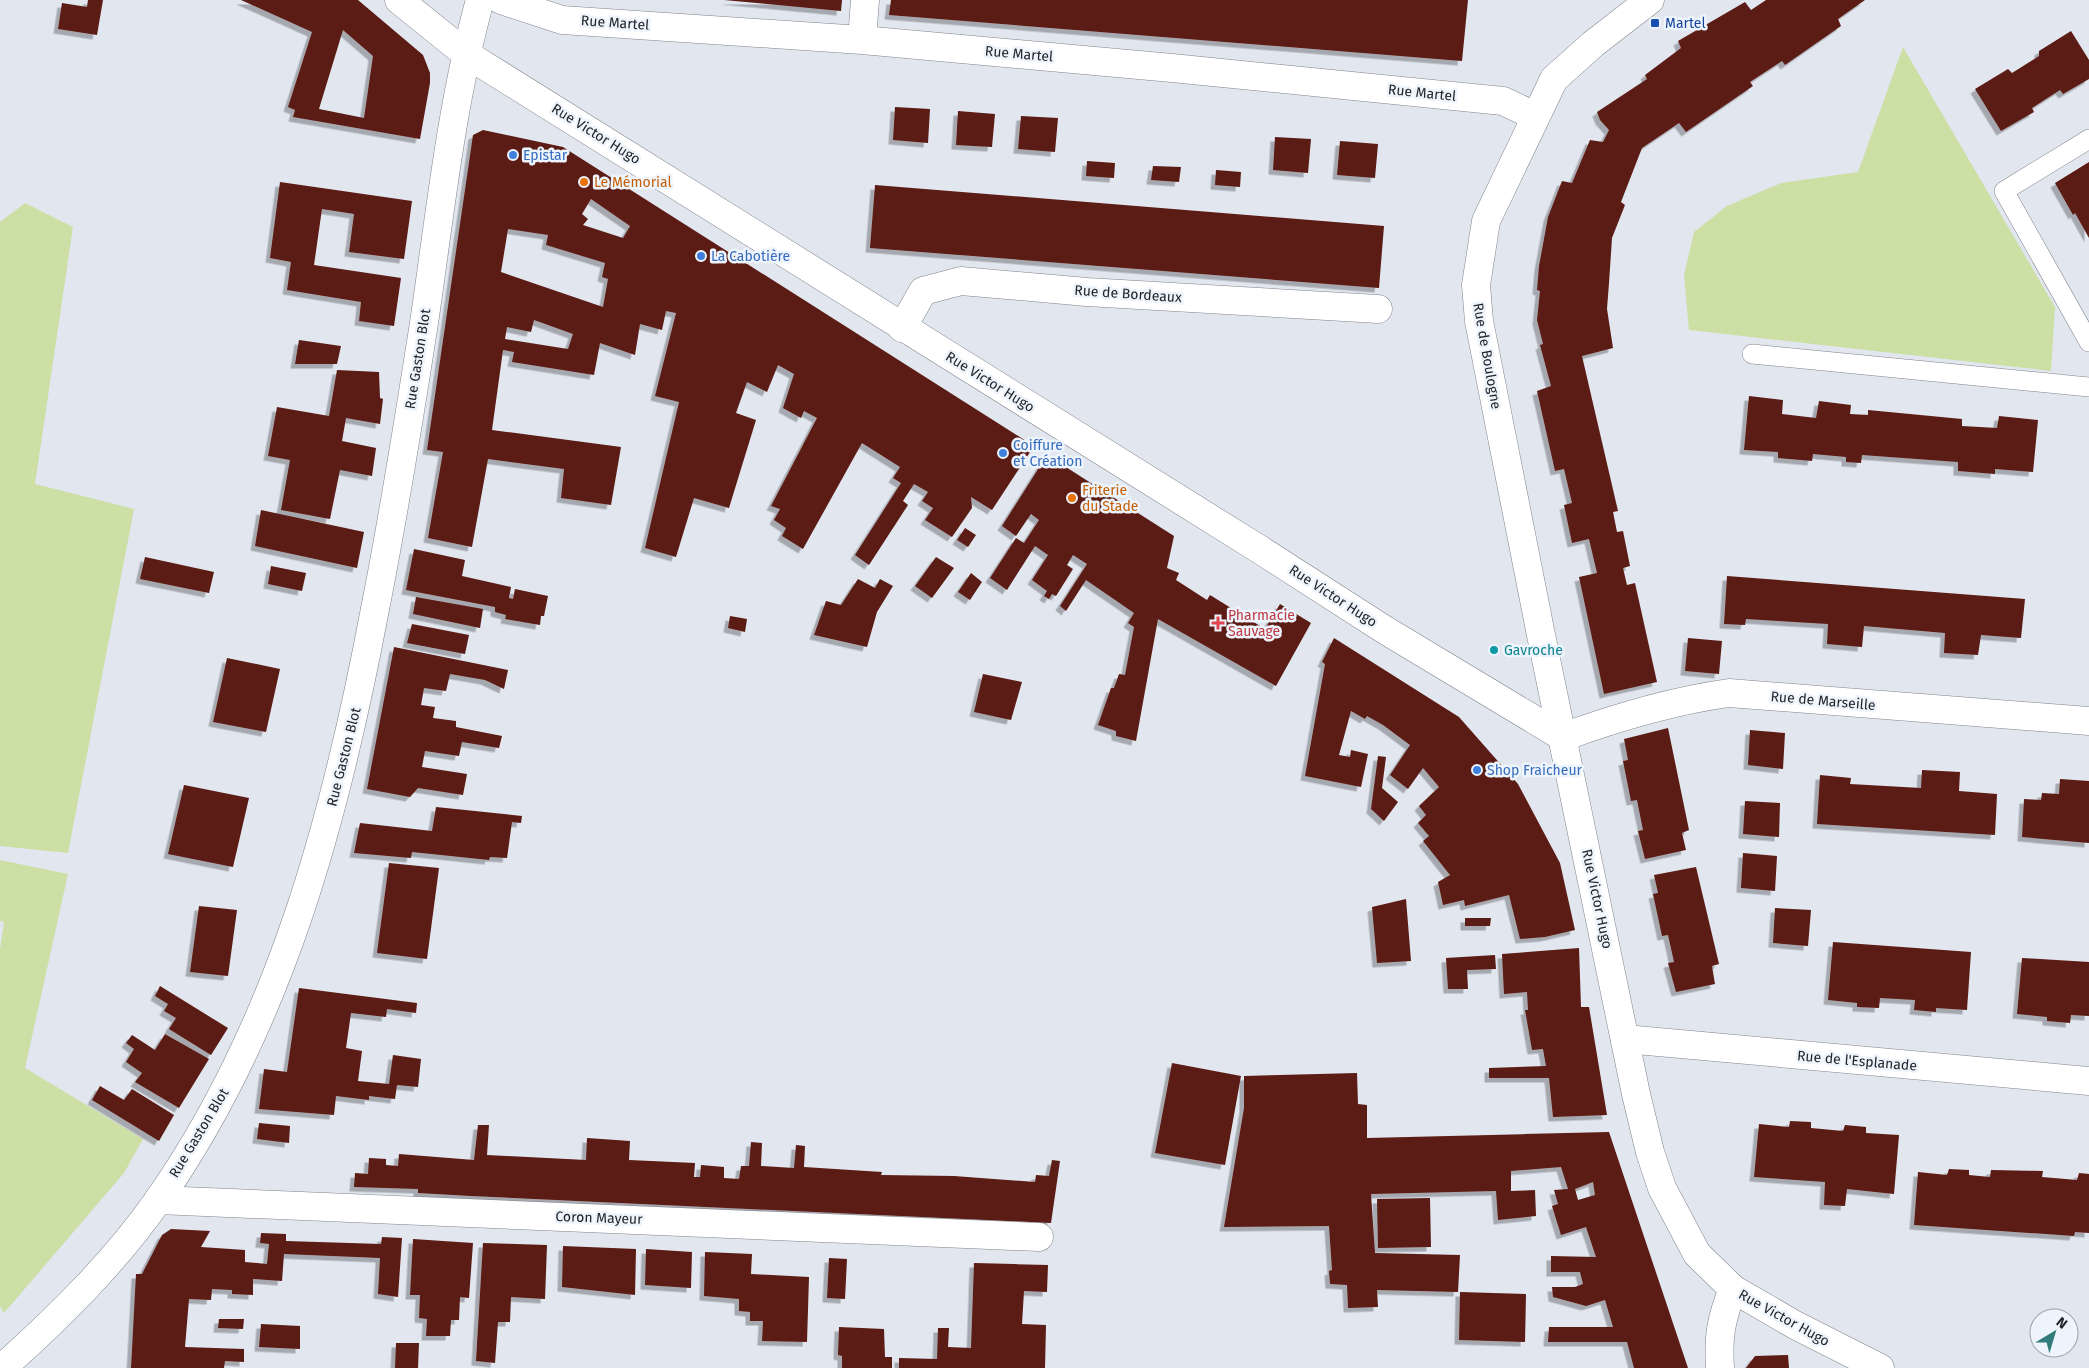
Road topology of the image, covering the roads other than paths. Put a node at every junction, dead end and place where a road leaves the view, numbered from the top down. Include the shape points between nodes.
1 (400, 0) edge
2 (480, 0) edge
3 (501, 0) edge
4 (865, 0) edge
5 (1650, 0) edge
6 (862, 40) junction
7 (466, 54) junction
8 (1535, 116) junction
9 (2089, 139) edge
10 (1378, 309) dead end
11 (902, 328) junction
12 (2089, 342) edge
13 (1752, 354) dead end
14 (2089, 387) edge
15 (2089, 721) edge
16 (1563, 737) junction
17 (1626, 1038) junction
18 (2089, 1081) edge
19 (158, 1200) junction
20 (1039, 1237) dead end
21 (1733, 1289) junction
22 (2, 1364) edge
23 (1720, 1368) edge
24 (1880, 1368) edge

1 - 7 street, Rue Victor Hugo
2 - 7 street, Rue Gaston Blot
3 - 6 street, Rue Martel via 562,20
4 - 6 street
5 - 8 street, Rue de Boulogne via 1554,79
6 - 8 street, Rue Martel via 1503,101
7 - 11 street, Rue Victor Hugo
7 - 19 street, Rue Gaston Blot via 400,478 356,713 337,792 284,955 251,1038 228,1086
8 - 16 street, Rue de Boulogne via 1486,221 1476,285 1479,321
9 - 12 lane via 2004,191
10 - 11 street, Rue de Bordeaux via 1086,292 961,281 923,291
11 - 16 street, Rue Victor Hugo via 1385,630
13 - 14 lane
15 - 16 street, Rue de Marseille via 1729,693 1644,709
16 - 17 street, Rue Victor Hugo
17 - 18 street, Rue de l'Esplanade
17 - 21 street, Rue Victor Hugo via 1650,1152 1662,1188 1696,1254
19 - 20 street, Coron Mayeur
19 - 22 street, Rue Gaston Blot via 92,1281 38,1336
21 - 23 street via 1722,1317
21 - 24 street, Rue Victor Hugo

